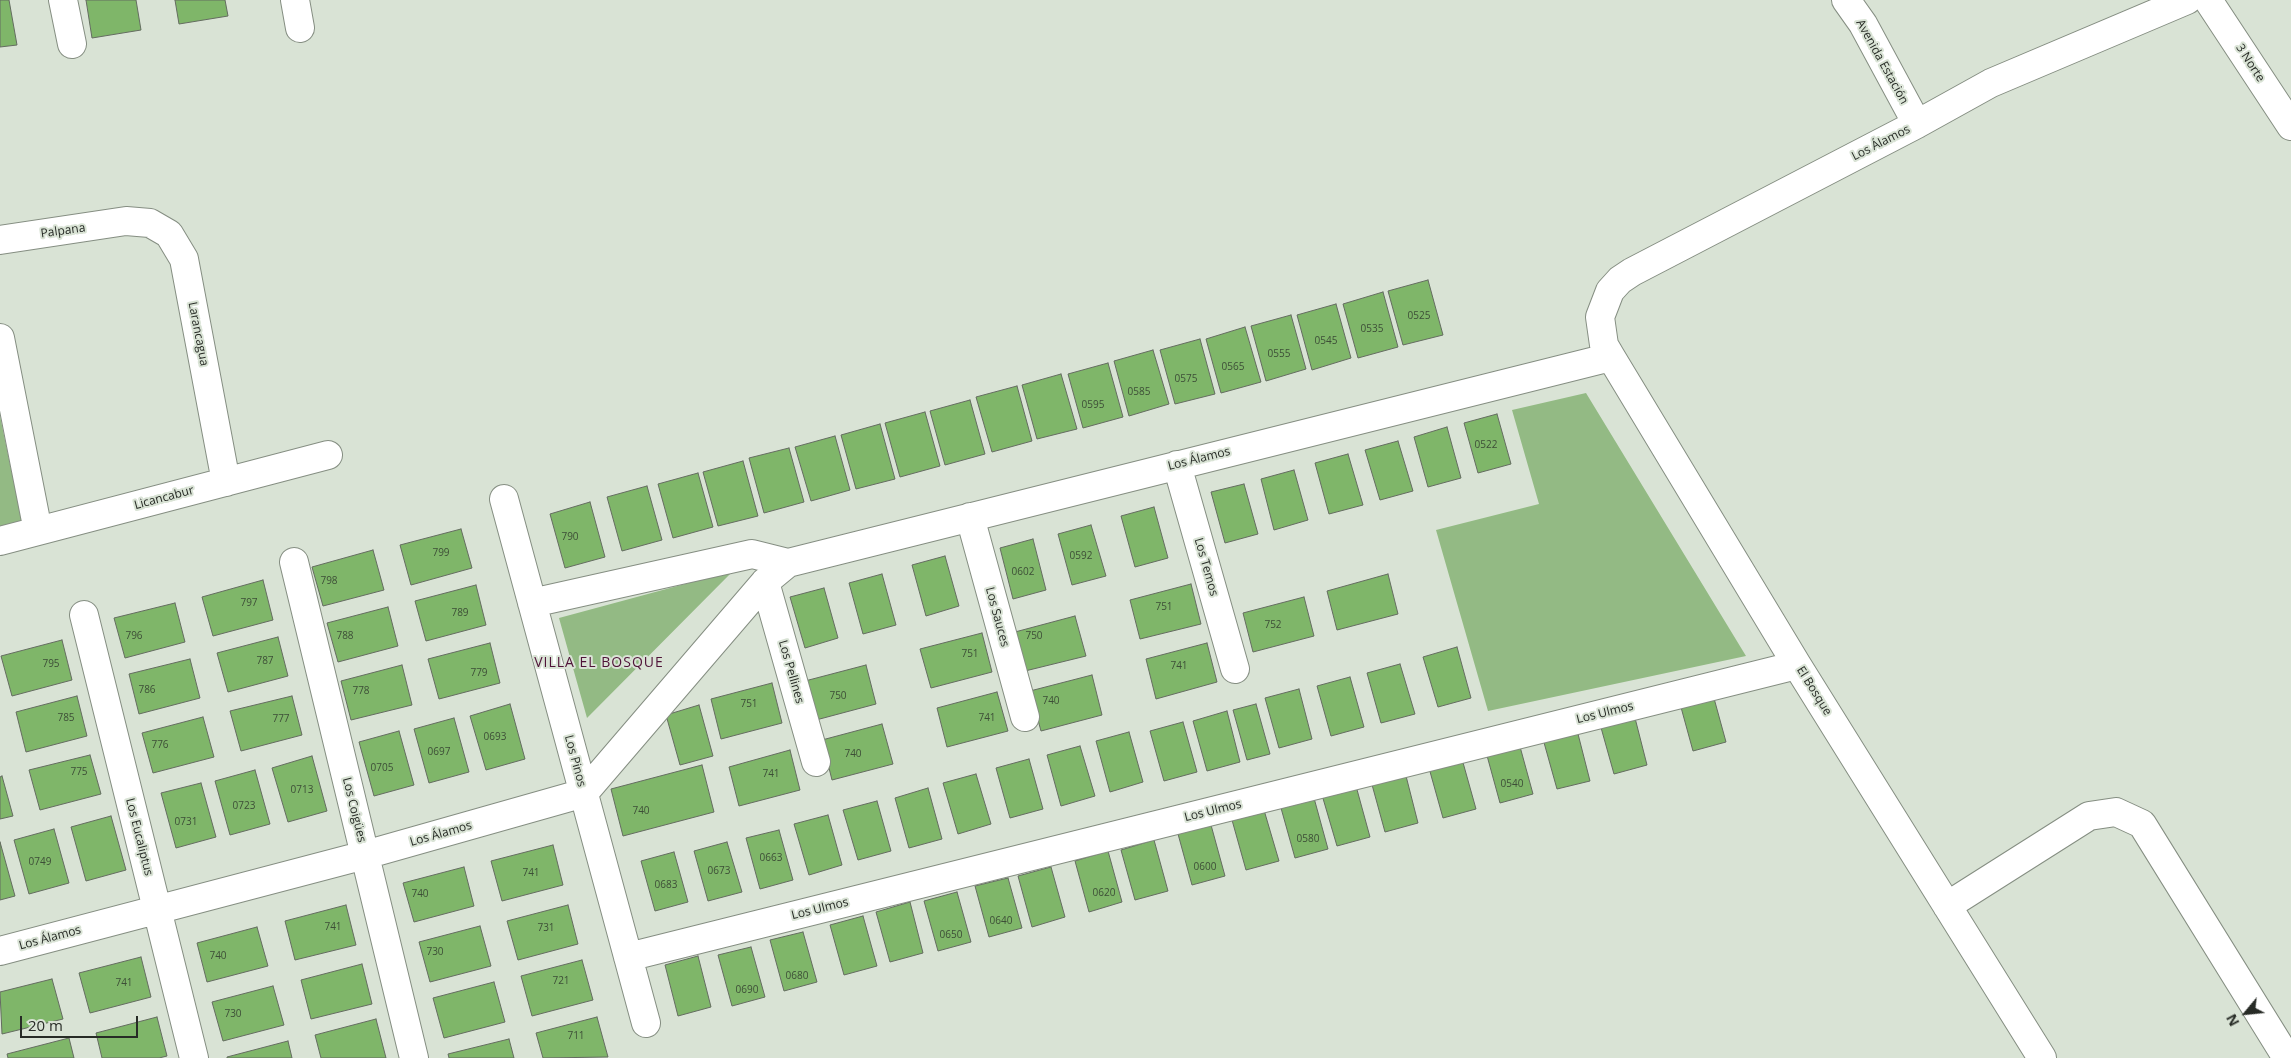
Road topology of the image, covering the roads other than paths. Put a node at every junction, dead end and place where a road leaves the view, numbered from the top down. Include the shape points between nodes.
1 (63, 0) edge
2 (295, 0) edge
3 (1846, 0) edge
4 (2187, 0) edge
5 (2208, 0) edge
6 (300, 28) dead end
7 (72, 44) dead end
8 (1917, 124) junction
9 (2291, 126) edge
10 (126, 221) joint
11 (0, 240) edge
12 (1600, 317) joint
13 (0, 338) edge
14 (1611, 357) junction
15 (328, 454) dead end
16 (1177, 465) junction
17 (226, 482) junction
18 (504, 499) dead end
19 (970, 517) junction
20 (38, 531) junction
21 (0, 541) edge
22 (294, 562) dead end
23 (788, 563) junction
24 (765, 582) junction
25 (532, 603) junction
26 (84, 615) dead end
27 (1797, 665) junction
28 (1235, 669) dead end
29 (1025, 717) dead end
30 (816, 762) dead end
31 (584, 793) junction
32 (366, 855) junction
33 (1947, 906) junction
34 (158, 910) junction
35 (0, 951) edge
36 (628, 958) junction
37 (646, 1023) dead end
38 (194, 1058) edge
39 (414, 1058) edge
40 (2042, 1058) edge
41 (2287, 1058) edge

1 - 7 street
2 - 6 street
3 - 8 street, Avenida Estación via 1863,24
4 - 8 street, Los Álamos via 1991,83
5 - 9 street, 3 Norte
8 - 12 street, Los Álamos via 1632,272 1610,291
10 - 11 street, Palpana
10 - 17 street, Larancagua via 150,223 169,234 184,259
12 - 14 street, El Bosque via 1604,345
13 - 20 street
14 - 16 street, Los Álamos
14 - 27 street, El Bosque
15 - 17 street, Licancabur
16 - 19 street, Los Álamos
16 - 28 street, Los Temos
17 - 20 street, Licancabur
18 - 25 street, Los Pinos
19 - 23 street, Los Álamos
19 - 29 street, Los Sauces
20 - 21 street, Licancabur
22 - 32 street, Los Coigües
23 - 24 street, Los Álamos
23 - 25 street, Los Álamos via 752,554
24 - 30 street, Los Pellines
24 - 31 street, Los Álamos
25 - 31 street, Los Pinos
26 - 34 street, Los Eucaliptus
27 - 33 street, El Bosque
27 - 36 street, Los Ulmos
31 - 32 street, Los Álamos
31 - 36 street, Los Pinos
32 - 34 street, Los Álamos
32 - 39 street, Los Coigües
33 - 40 street, El Bosque
33 - 41 street via 2089,816 2116,812 2142,824
34 - 35 street, Los Álamos
34 - 38 street, Los Eucaliptus
36 - 37 street, Los Pinos

